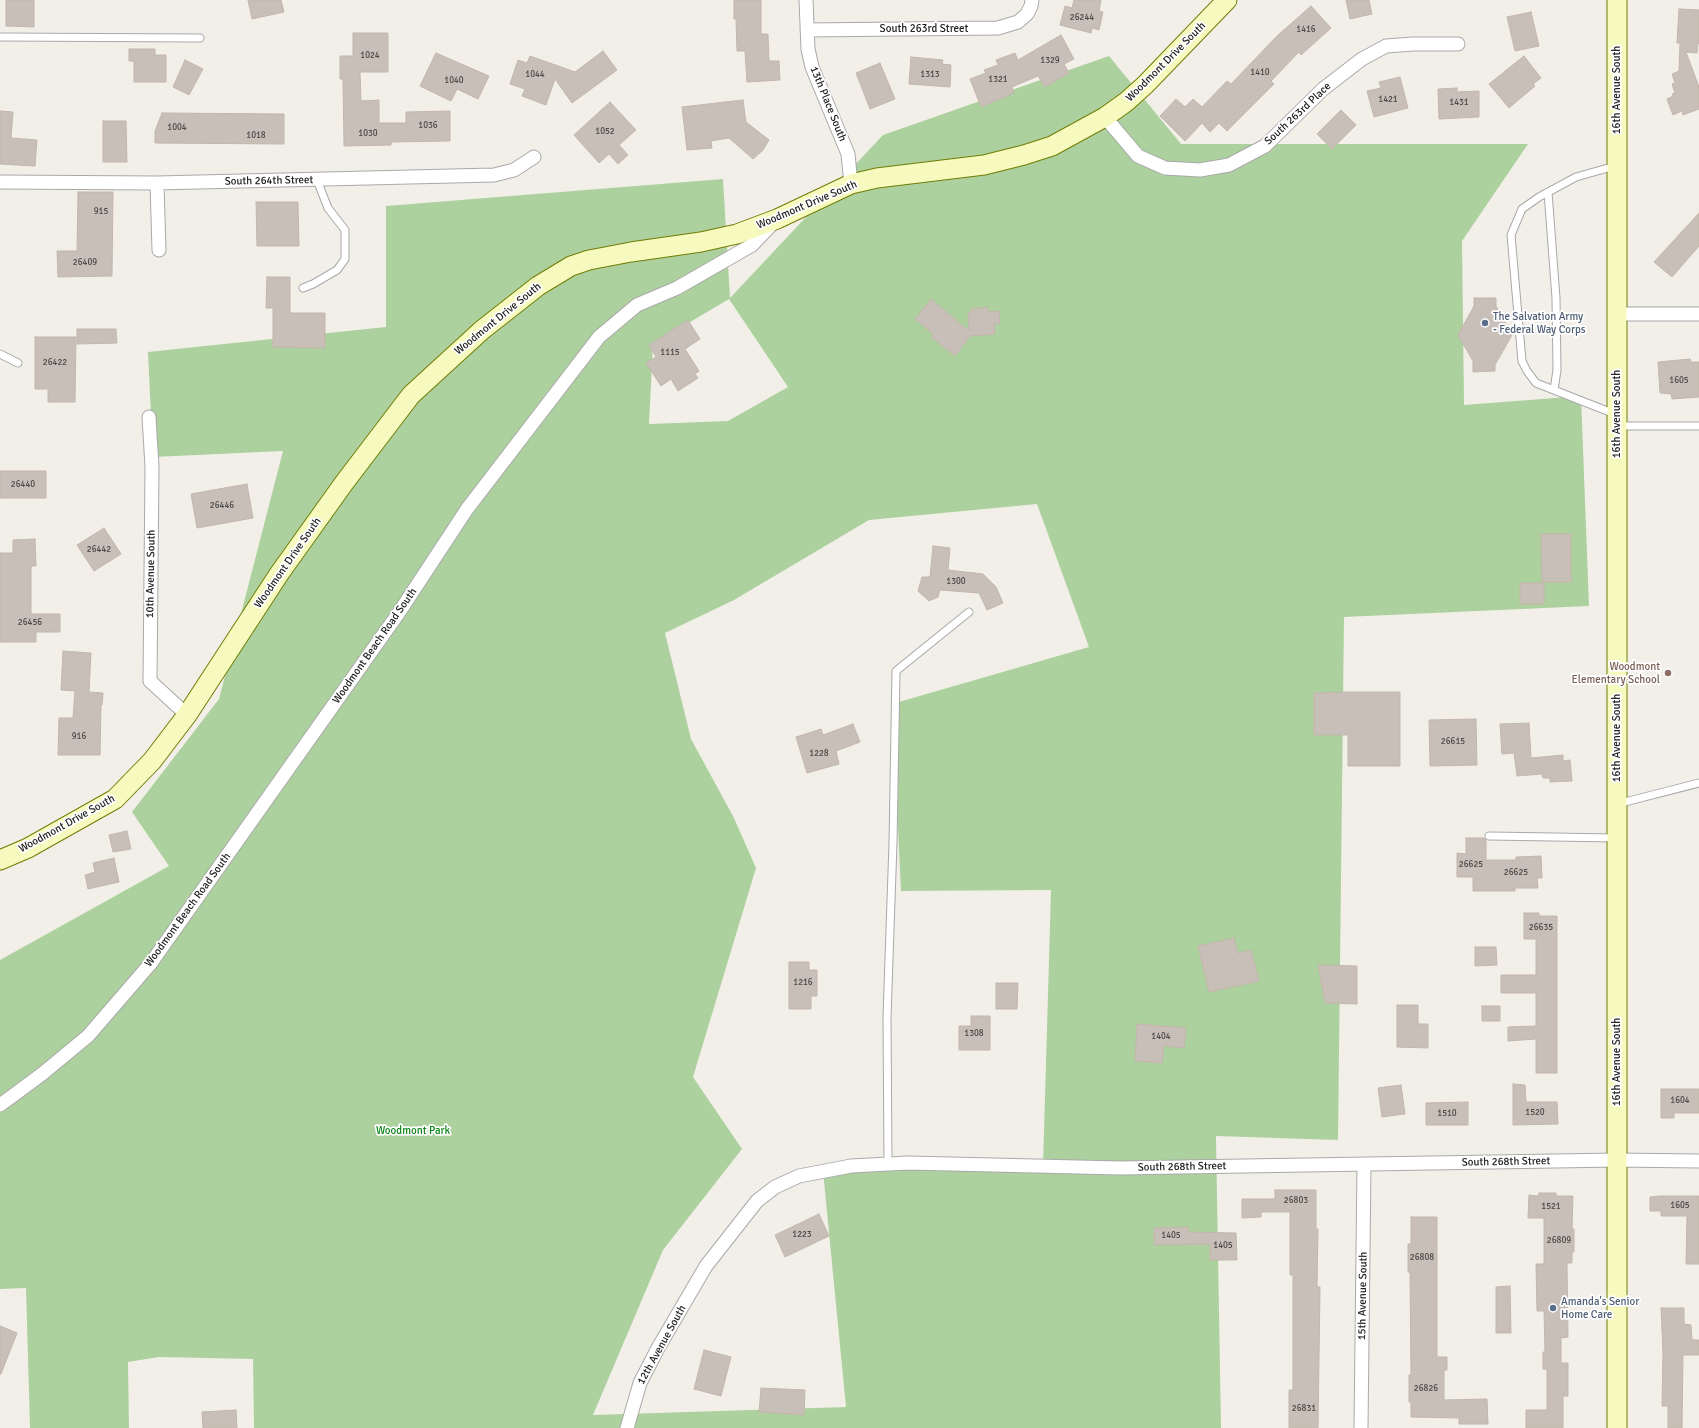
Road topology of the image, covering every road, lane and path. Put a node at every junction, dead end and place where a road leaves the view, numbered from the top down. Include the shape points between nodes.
1 (806, 0) edge
2 (1227, 0) edge
3 (1617, 0) edge
4 (1031, 3) edge
5 (807, 30) junction
6 (0, 37) edge
7 (200, 38) dead end
8 (1458, 44) dead end
9 (1105, 117) junction
10 (534, 158) dead end
11 (1617, 165) junction
12 (317, 180) junction
13 (0, 182) edge
14 (157, 183) junction
15 (851, 184) junction
16 (1548, 192) junction
17 (777, 220) junction
18 (159, 250) dead end
19 (303, 288) dead end
20 (1617, 314) junction
21 (1699, 314) edge
22 (0, 354) edge
23 (18, 363) dead end
24 (1554, 390) junction
25 (149, 417) dead end
26 (1617, 420) junction
27 (1699, 426) edge
28 (969, 612) dead end
29 (187, 715) junction
30 (1699, 783) edge
31 (1617, 804) junction
32 (1489, 836) dead end
33 (1617, 838) junction
34 (0, 860) edge
35 (0, 1106) edge
36 (1617, 1160) junction
37 (1699, 1161) edge
38 (888, 1164) junction
39 (1364, 1165) junction
40 (706, 1266) joint
41 (627, 1428) edge
42 (1361, 1428) edge
43 (1617, 1428) edge

1 - 5 street, 13th Place South
2 - 9 main road, Woodmont Drive South via 1145,85
3 - 11 main road, 16th Avenue South
4 - 5 street, South 263rd Street via 1027,14 1018,22 998,28
5 - 15 street, 13th Place South via 812,67 848,154
6 - 7 lane
8 - 9 street, South 263rd Place via 1386,46 1362,59 1322,89 1265,146 1229,165 1200,170 1165,168 1138,156
9 - 15 main road, Woodmont Drive South via 1052,146 1024,155 984,165 877,178
10 - 12 street, South 264th Street via 514,170 494,176
11 - 16 lane via 1576,177
11 - 20 main road, 16th Avenue South
12 - 14 street, South 264th Street
12 - 19 lane via 328,208 345,230 345,259 337,270
13 - 14 street, South 264th Street
14 - 18 street
15 - 17 main road, Woodmont Drive South
16 - 24 lane via 1556,298 1557,370
16 - 24 lane via 1522,209 1511,235 1522,362 1536,383
17 - 29 main road, Woodmont Drive South via 737,234 617,254 571,266 538,286 482,330 411,395 279,574
17 - 35 street, Woodmont Beach Road South via 752,245 677,288 637,305 599,337 467,509 390,624 151,963 88,1036
20 - 21 street
20 - 26 main road, 16th Avenue South
22 - 23 lane
24 - 26 lane
25 - 29 street, 10th Avenue South via 152,468 150,681
26 - 27 lane
26 - 31 main road, 16th Avenue South
28 - 38 lane via 896,671 887,1017
29 - 34 main road, Woodmont Drive South via 152,761 115,799 28,848
30 - 31 lane
31 - 33 main road, 16th Avenue South
32 - 33 lane
33 - 36 main road, 16th Avenue South
36 - 37 street, South 268th Street
36 - 39 street, South 268th Street
36 - 43 main road, 16th Avenue South
38 - 39 street, South 268th Street via 1120,1168
38 - 40 street, South 268th Street via 823,1170 799,1176 776,1187 757,1201
39 - 42 street, 15th Avenue South
40 - 41 street, 12th Avenue South via 640,1383

